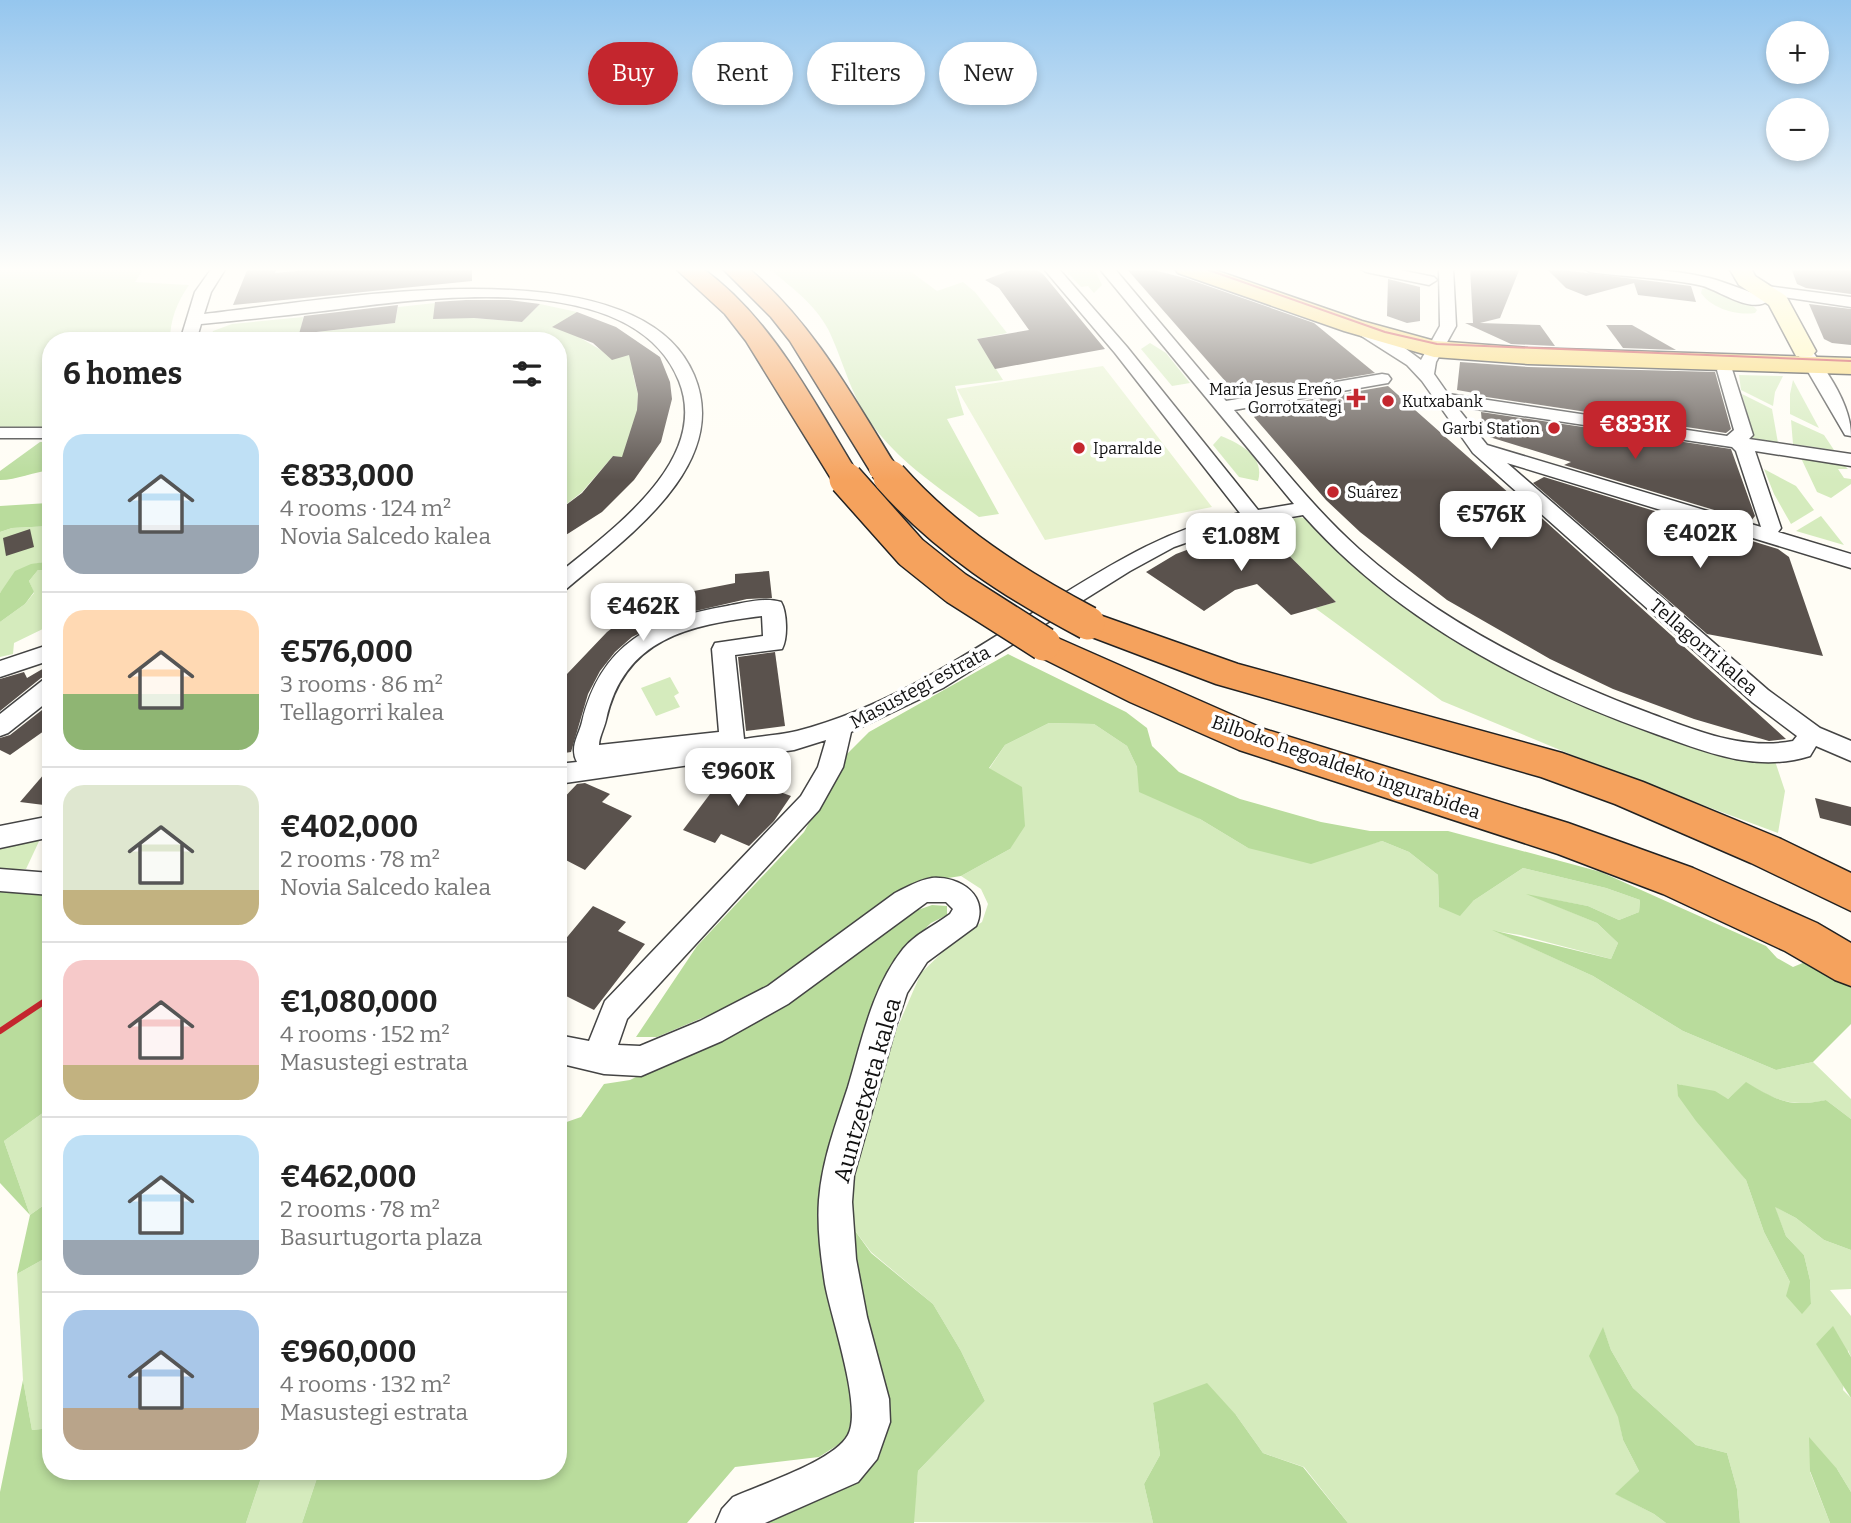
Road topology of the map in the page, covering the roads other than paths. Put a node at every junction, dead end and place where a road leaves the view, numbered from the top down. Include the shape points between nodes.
1 (661, 339) edge
2 (758, 339) edge
3 (803, 339) edge
4 (1111, 339) edge
5 (1165, 339) edge
6 (1378, 339) edge
7 (1422, 339) edge
8 (1430, 339) edge
9 (1440, 339) edge
10 (1800, 339) edge
11 (1438, 342) junction
12 (1851, 352) edge
13 (1809, 357) junction
14 (1851, 366) edge
15 (1726, 370) dead end
16 (1427, 376) junction
17 (1382, 379) dead end
18 (1441, 398) junction
19 (1222, 407) junction
20 (1851, 432) edge
21 (0, 433) edge
22 (42, 433) edge
23 (1738, 442) junction
24 (1480, 449) junction
25 (1851, 460) edge
26 (1306, 509) junction
27 (1253, 517) junction
28 (1771, 528) dead end
29 (1851, 561) edge
30 (567, 577) edge
31 (42, 655) edge
32 (0, 669) edge
33 (42, 693) edge
34 (0, 727) edge
35 (839, 728) junction
36 (1812, 734) junction
37 (586, 751) joint
38 (1851, 752) edge
39 (567, 773) edge
40 (42, 828) edge
41 (0, 837) edge
42 (0, 880) edge
43 (42, 883) edge
44 (1851, 893) edge
45 (1851, 966) edge
46 (567, 1051) edge
47 (598, 1058) junction
48 (736, 1523) edge

1 - 30 street via 691,383 696,412 692,438 663,488 638,516
2 - 45 highway, Bilboko hegoaldeko ingurabidea, bridge via 846,479 911,552 956,588 1044,644 1252,740 1568,840 1678,881 1801,937
3 - 44 highway, bridge via 882,468 906,497 957,544 1088,623 1229,675 1548,764 1766,851
4 - 27 street
5 - 19 street
6 - 16 street, Tellagorri kalea via 1401,351
7 - 11 main road
8 - 11 main road
9 - 11 street
10 - 13 street
11 - 13 main road via 1522,356
11 - 16 street
12 - 13 main road
13 - 14 main road
13 - 20 street
15 - 23 street via 1744,435 1736,435
16 - 18 street, Tellagorri kalea
17 - 19 street
18 - 23 street
18 - 24 street, Tellagorri kalea
19 - 26 street
21 - 22 street
23 - 25 street
23 - 28 street via 1749,458
24 - 29 street
24 - 36 street, Tellagorri kalea via 1789,719
26 - 27 street, Masustegi estrata
26 - 36 street via 1353,555 1434,614 1479,643 1602,706 1754,755 1801,749
27 - 35 street, Masustegi estrata via 1164,545 994,648
31 - 32 street
33 - 34 street
35 - 39 street, Masustegi estrata via 794,741
35 - 47 street via 840,742 815,796 615,1011
36 - 38 street, Tellagorri kalea
37 - 37 street via 595,705 607,678 639,645 659,632 708,615 772,607 774,643 723,649 732,740 586,756
40 - 41 street
42 - 43 street
46 - 47 street, Auntzetxeta kalea
47 - 48 street, Auntzetxeta kalea via 641,1061 711,1031 778,995 925,891 950,891 965,902 966,917 922,948 899,981 877,1038 838,1175 838,1255 871,1399 871,1422 863,1446 844,1468 747,1511

